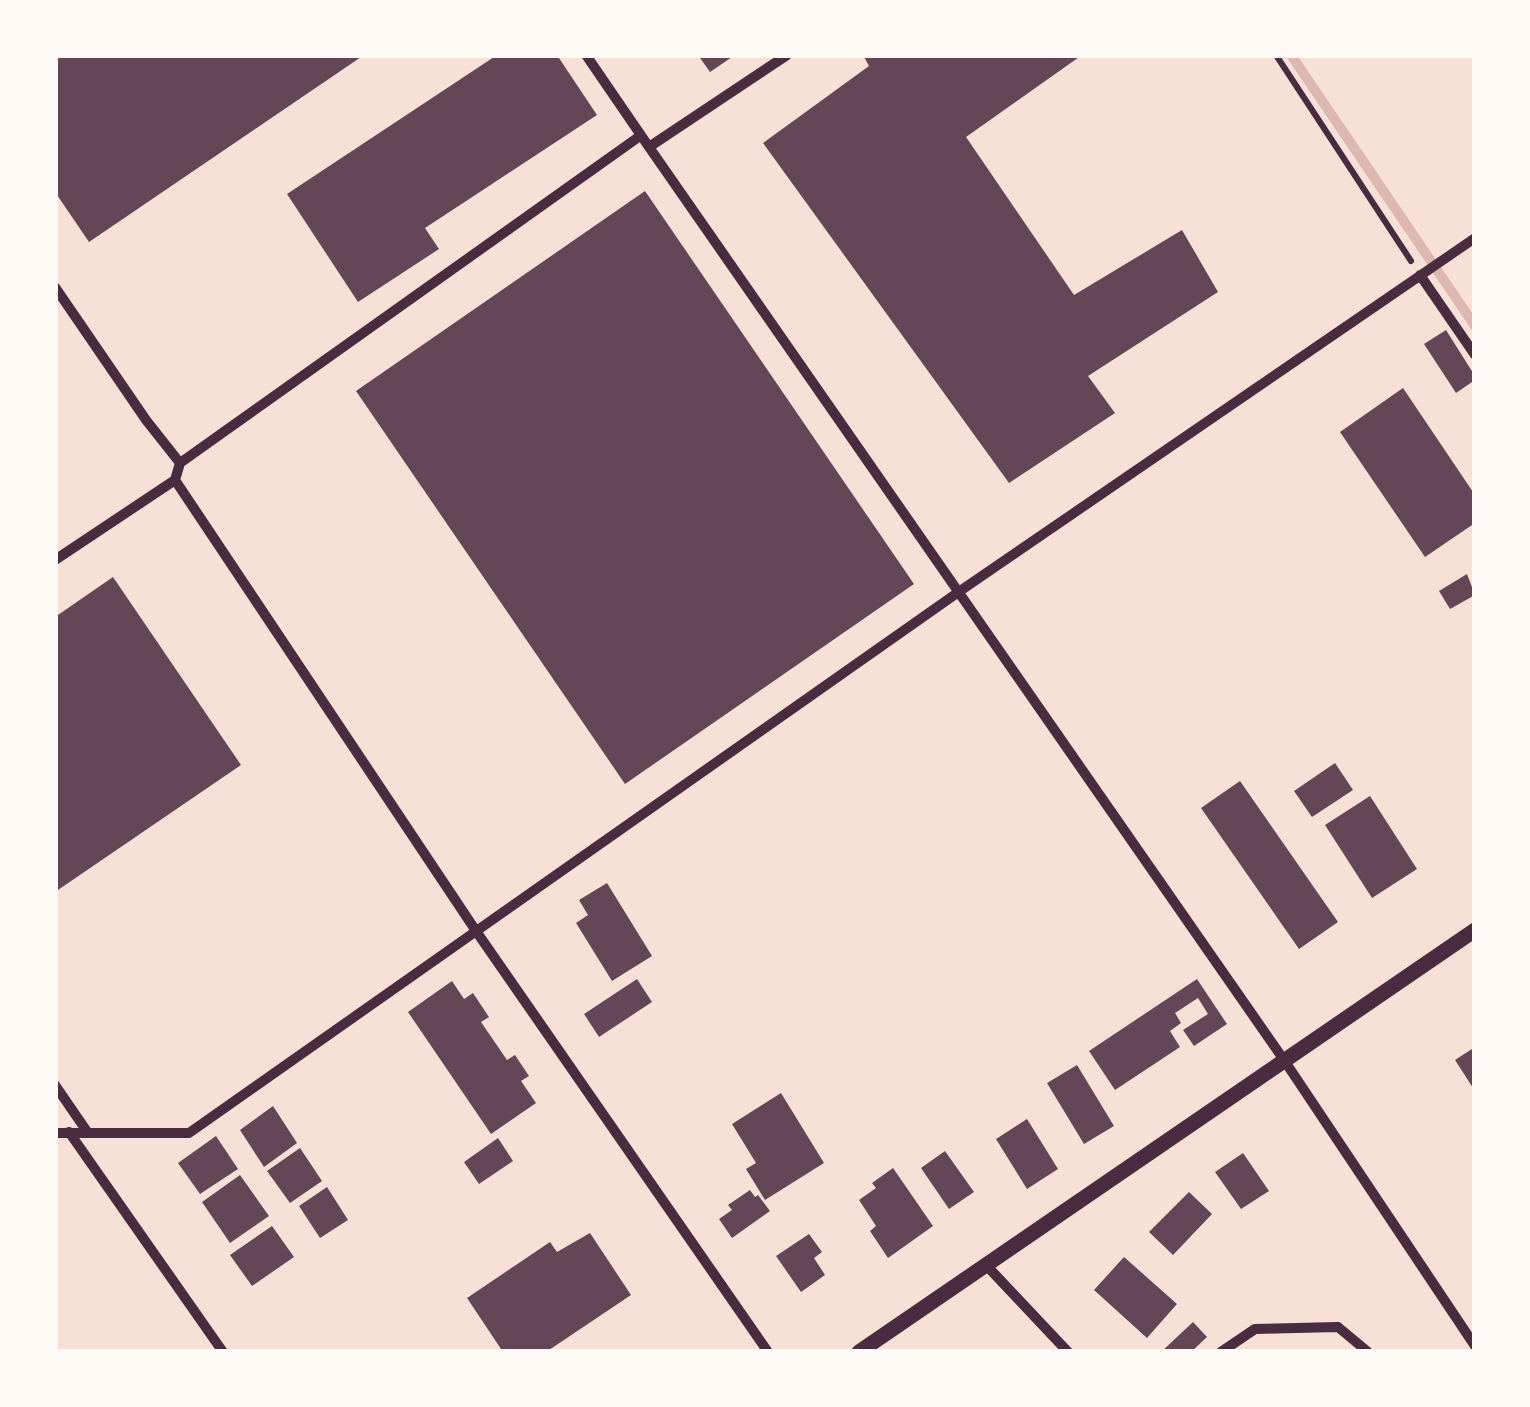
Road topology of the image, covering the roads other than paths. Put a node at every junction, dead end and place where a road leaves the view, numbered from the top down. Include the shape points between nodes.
1 (586, 55) edge
2 (787, 55) edge
3 (640, 136) junction
4 (650, 148) junction
5 (1475, 238) edge
6 (1420, 275) junction
7 (55, 287) edge
8 (1475, 355) edge
9 (180, 462) junction
10 (175, 480) junction
11 (55, 560) edge
12 (960, 591) junction
13 (1475, 930) edge
14 (476, 931) junction
15 (1284, 1060) junction
16 (55, 1085) edge
17 (69, 1132) junction
18 (55, 1133) edge
19 (88, 1133) junction
20 (986, 1265) junction
21 (1475, 1346) edge
22 (223, 1352) edge
23 (768, 1352) edge
24 (859, 1352) edge
25 (1068, 1352) edge
26 (1221, 1352) edge
27 (1368, 1352) edge

1 - 3 street
2 - 4 street
3 - 4 street
3 - 9 street
4 - 12 street
5 - 6 street
6 - 8 street
6 - 12 street
7 - 9 street
9 - 10 street
10 - 11 street
10 - 14 street
12 - 14 street
12 - 15 street
13 - 15 street
14 - 19 street via 190,1134
14 - 23 street
15 - 20 street
15 - 21 street
16 - 19 street
17 - 18 street
17 - 19 street
17 - 22 street
20 - 24 street
20 - 25 street
26 - 27 street via 1255,1328 1338,1326

